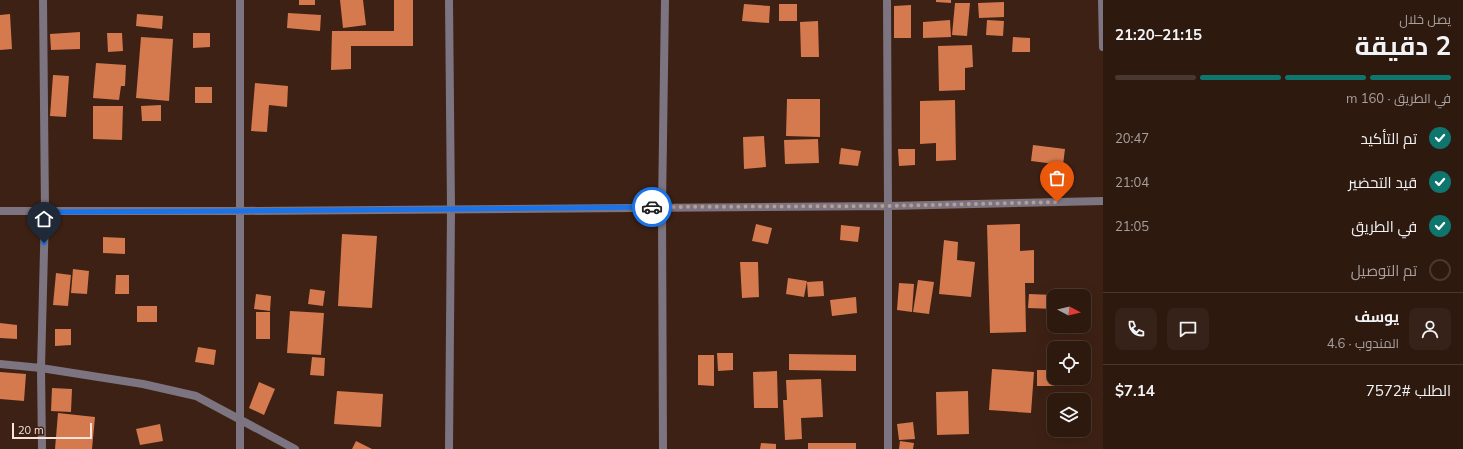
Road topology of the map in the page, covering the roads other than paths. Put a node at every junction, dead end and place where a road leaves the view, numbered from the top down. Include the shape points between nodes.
1 (43, 0) edge
2 (240, 0) edge
3 (449, 0) edge
4 (665, 0) edge
5 (887, 0) edge
6 (1102, 0) edge
7 (1103, 47) edge
8 (1103, 201) edge
9 (888, 206) junction
10 (662, 207) junction
11 (451, 209) junction
12 (0, 211) edge
13 (239, 211) junction
14 (45, 212) junction
15 (0, 364) edge
16 (41, 368) junction
17 (239, 418) junction
18 (42, 449) edge
19 (240, 449) edge
20 (295, 449) edge
21 (449, 449) edge
22 (663, 449) edge
23 (888, 449) edge

1 - 14 street
2 - 13 street
3 - 11 street
4 - 10 street
5 - 9 street
6 - 7 street
8 - 9 street
9 - 10 street
9 - 23 street
10 - 11 street
10 - 22 street
11 - 13 street
11 - 21 street
12 - 14 street
13 - 14 street
13 - 17 street
14 - 16 street
15 - 16 street
16 - 17 street via 143,384 196,396
16 - 18 street
17 - 19 street
17 - 20 street

